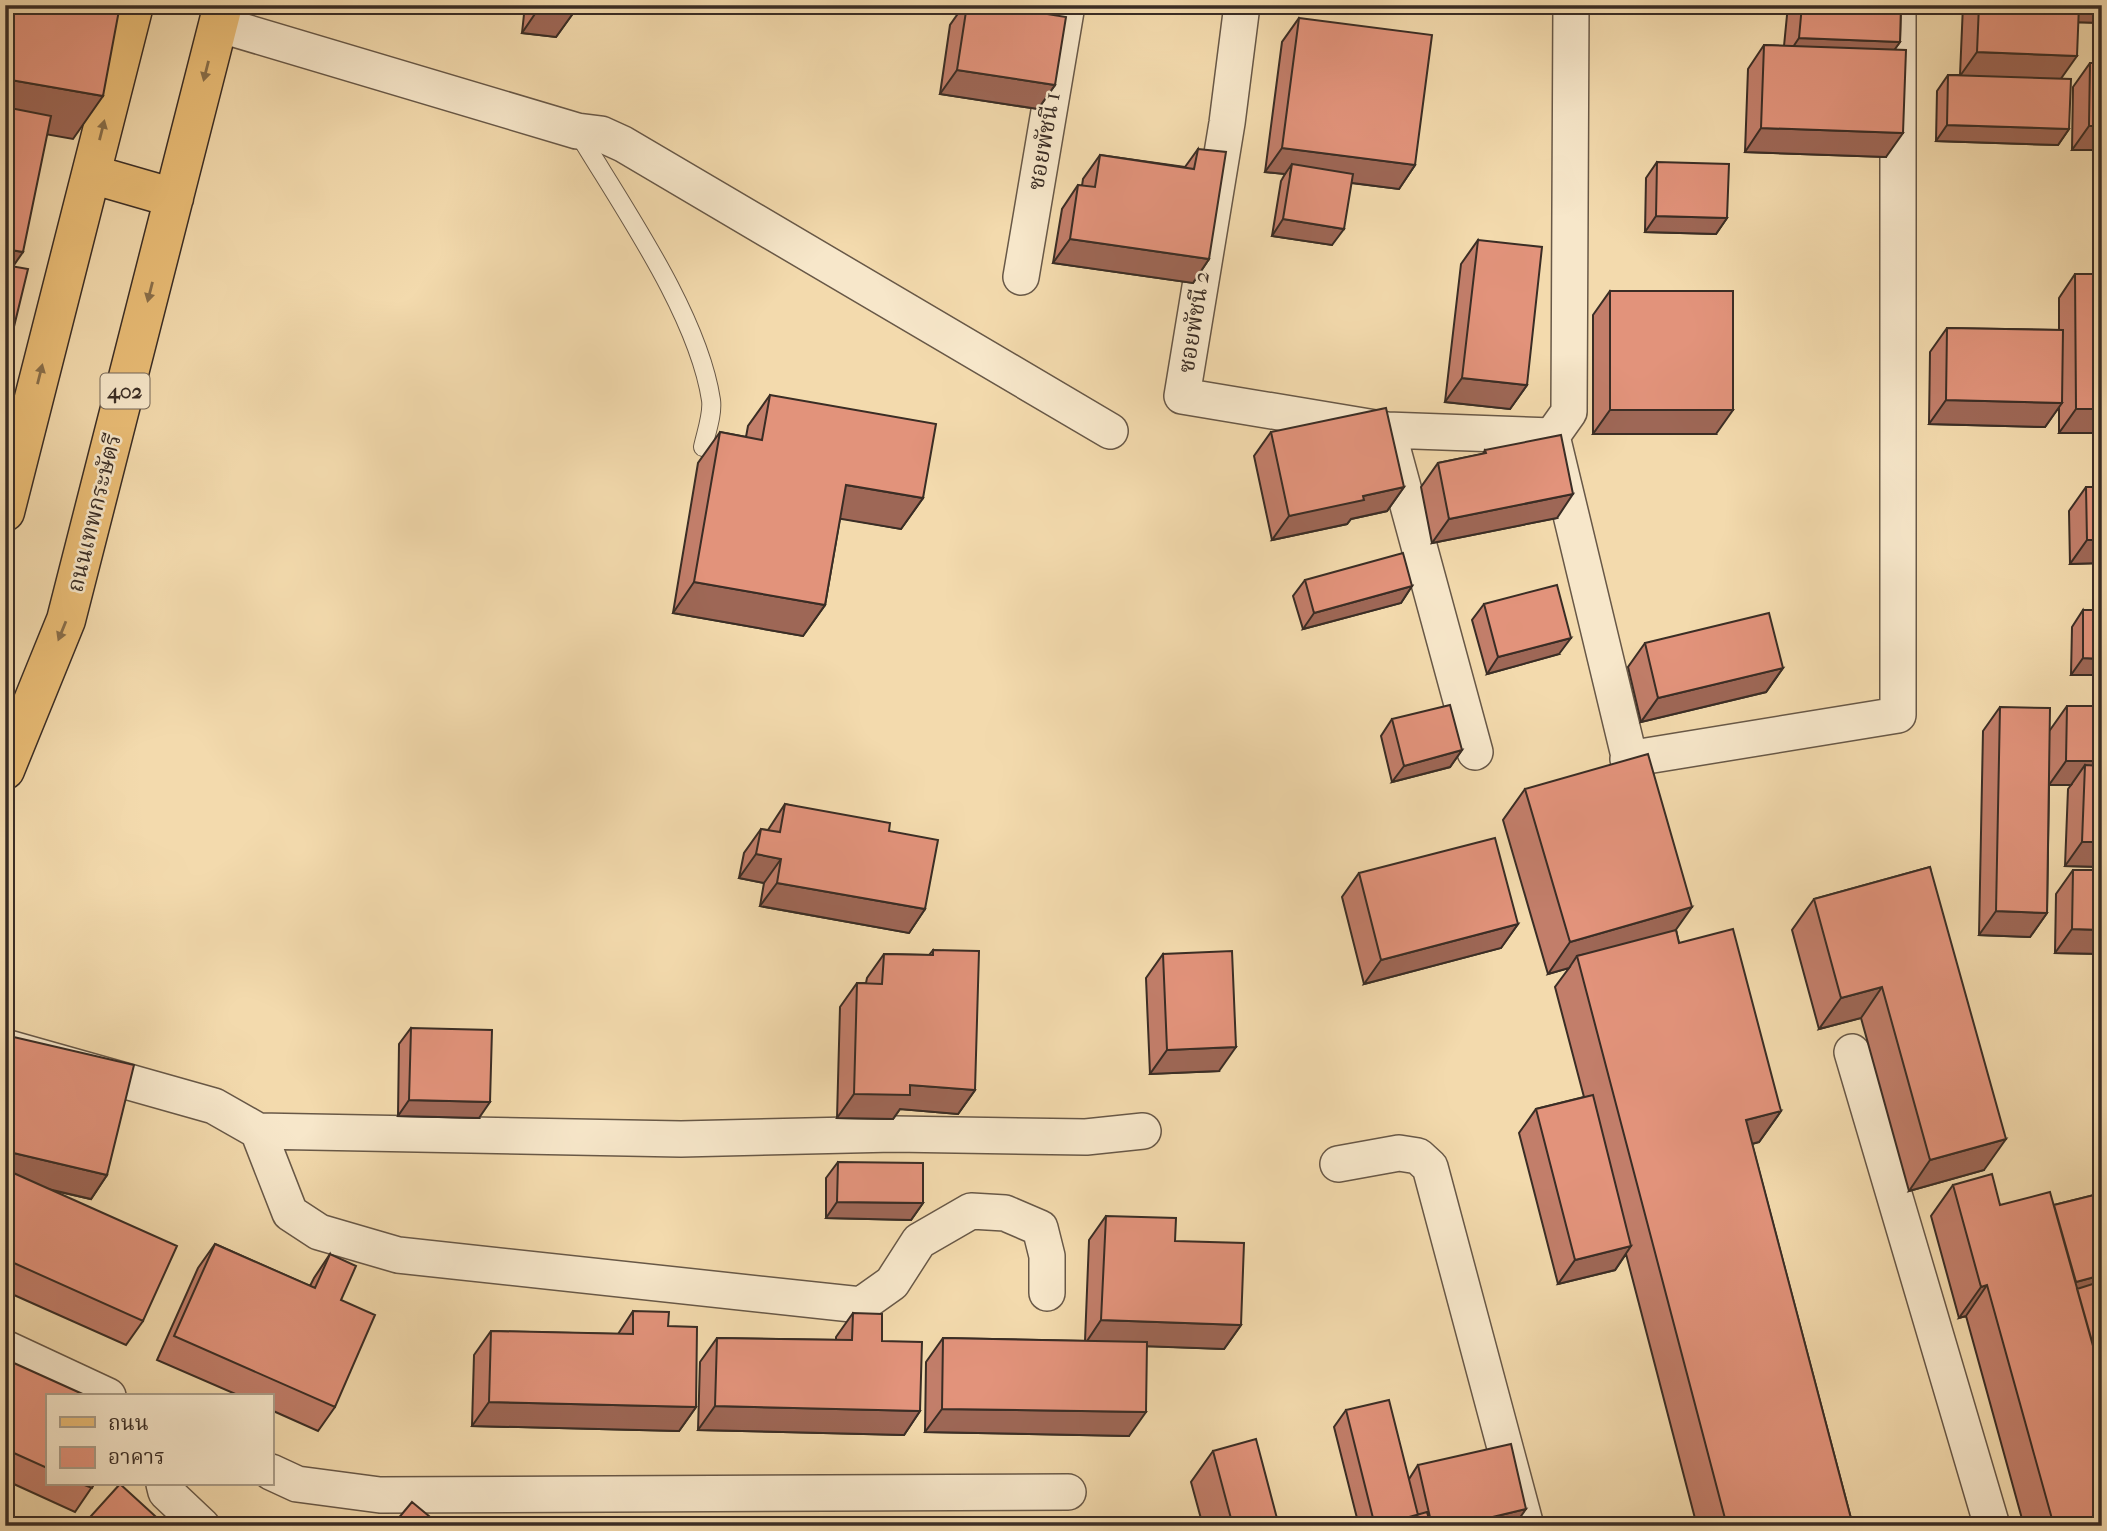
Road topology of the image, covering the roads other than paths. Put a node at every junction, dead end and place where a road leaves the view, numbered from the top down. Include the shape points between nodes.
1 (134, 5) edge
2 (1067, 5) edge
3 (1242, 5) edge
4 (1571, 5) edge
5 (1898, 5) edge
6 (220, 15) edge
7 (577, 131) junction
8 (91, 174) junction
9 (174, 198) junction
10 (1021, 276) dead end
11 (1110, 430) dead end
12 (1387, 430) junction
13 (15, 435) edge
14 (1552, 436) junction
15 (703, 447) dead end
16 (5, 512) edge
17 (1475, 752) dead end
18 (1628, 759) junction
19 (5, 769) edge
20 (1643, 809) edge
21 (5, 1047) edge
22 (1852, 1052) dead end
23 (258, 1131) junction
24 (1143, 1131) dead end
25 (1338, 1164) dead end
26 (1046, 1293) dead end
27 (5, 1348) edge
28 (104, 1394) edge
29 (273, 1473) edge
30 (164, 1486) edge
31 (1068, 1492) dead end
32 (202, 1526) edge
33 (1526, 1526) edge
34 (1992, 1526) edge

8 -> 1 main road
2 - 10 street, ซอยพัชนี 1
3 - 12 street, ซอยพัชนี 2 via 1182,396
4 - 14 street via 1569,412
5 - 18 street via 1898,716
6 - 7 street
6 -> 9 main road, ถนนเทพกระษัตรี / 402
7 - 11 street via 601,134 623,144
7 - 15 lane via 670,288 700,359 712,402
8 - 9 main road
13 -> 8 main road
9 -> 19 main road, ถนนเทพกระษัตรี / 402 via 66,620
12 - 14 street, ซอยพัชนี 2
12 - 17 street
13 - 16 main road
14 - 18 street
18 - 20 street
21 - 23 street via 214,1106
22 - 34 street
23 - 24 street via 681,1139 894,1134 1086,1137
23 - 26 street via 290,1213 319,1232 398,1255 861,1305 892,1283 919,1241 971,1212 1005,1213 1040,1228
25 - 33 street via 1399,1153 1418,1156 1430,1167
27 - 28 street
29 - 31 street via 297,1484 380,1495
30 - 32 street

